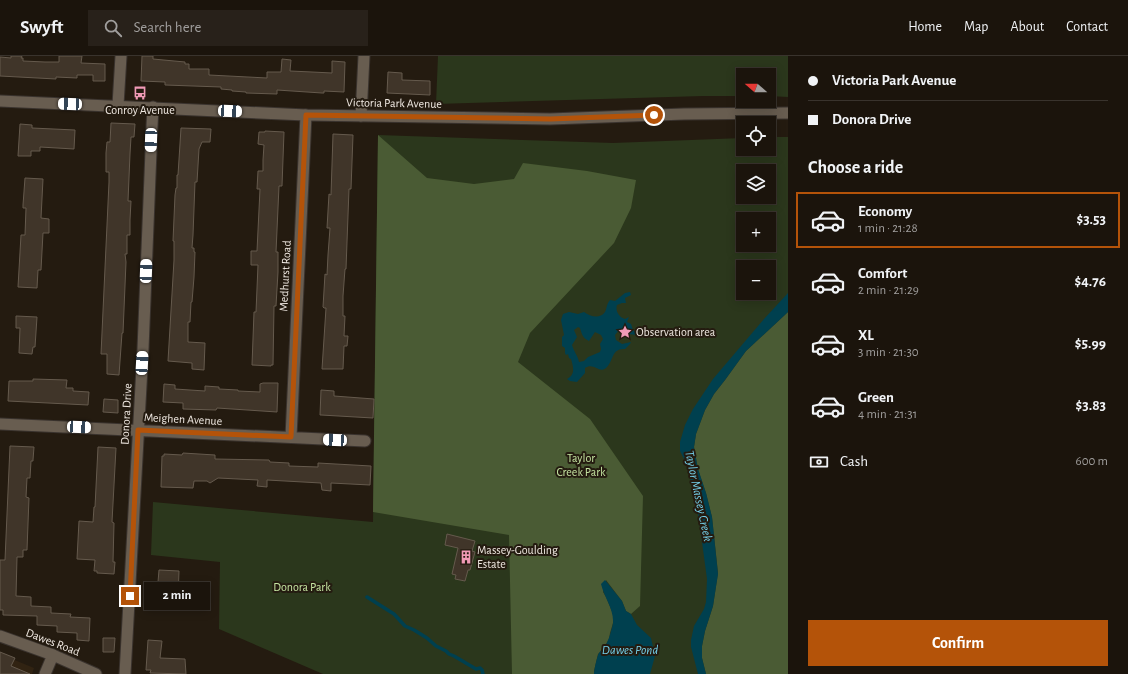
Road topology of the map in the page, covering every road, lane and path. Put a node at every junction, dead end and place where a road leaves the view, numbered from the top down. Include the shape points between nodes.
1 (121, 56) edge
2 (364, 56) edge
3 (0, 101) edge
4 (0, 105) edge
5 (118, 106) junction
6 (154, 107) junction
7 (788, 113) edge
8 (306, 115) junction
9 (361, 116) junction
10 (0, 424) edge
11 (138, 430) junction
12 (291, 437) junction
13 (365, 441) dead end
14 (0, 636) edge
15 (53, 655) junction
16 (45, 674) edge
17 (96, 674) edge
18 (125, 674) edge

1 - 5 street
2 - 9 street
3 - 4 street
3 - 5 street, Victoria Park Avenue
5 - 6 street, Victoria Park Avenue
6 - 8 street, Victoria Park Avenue
6 - 11 street, Donora Drive
7 - 9 street, Victoria Park Avenue via 550,119
8 - 9 street, Victoria Park Avenue
8 - 12 street, Medhurst Road
10 - 11 street, Meighen Avenue
11 - 12 street, Meighen Avenue
11 - 18 street, Donora Drive
12 - 13 street, Meighen Avenue
14 - 15 street, Dawes Road
15 - 16 street
15 - 17 street, Dawes Road

